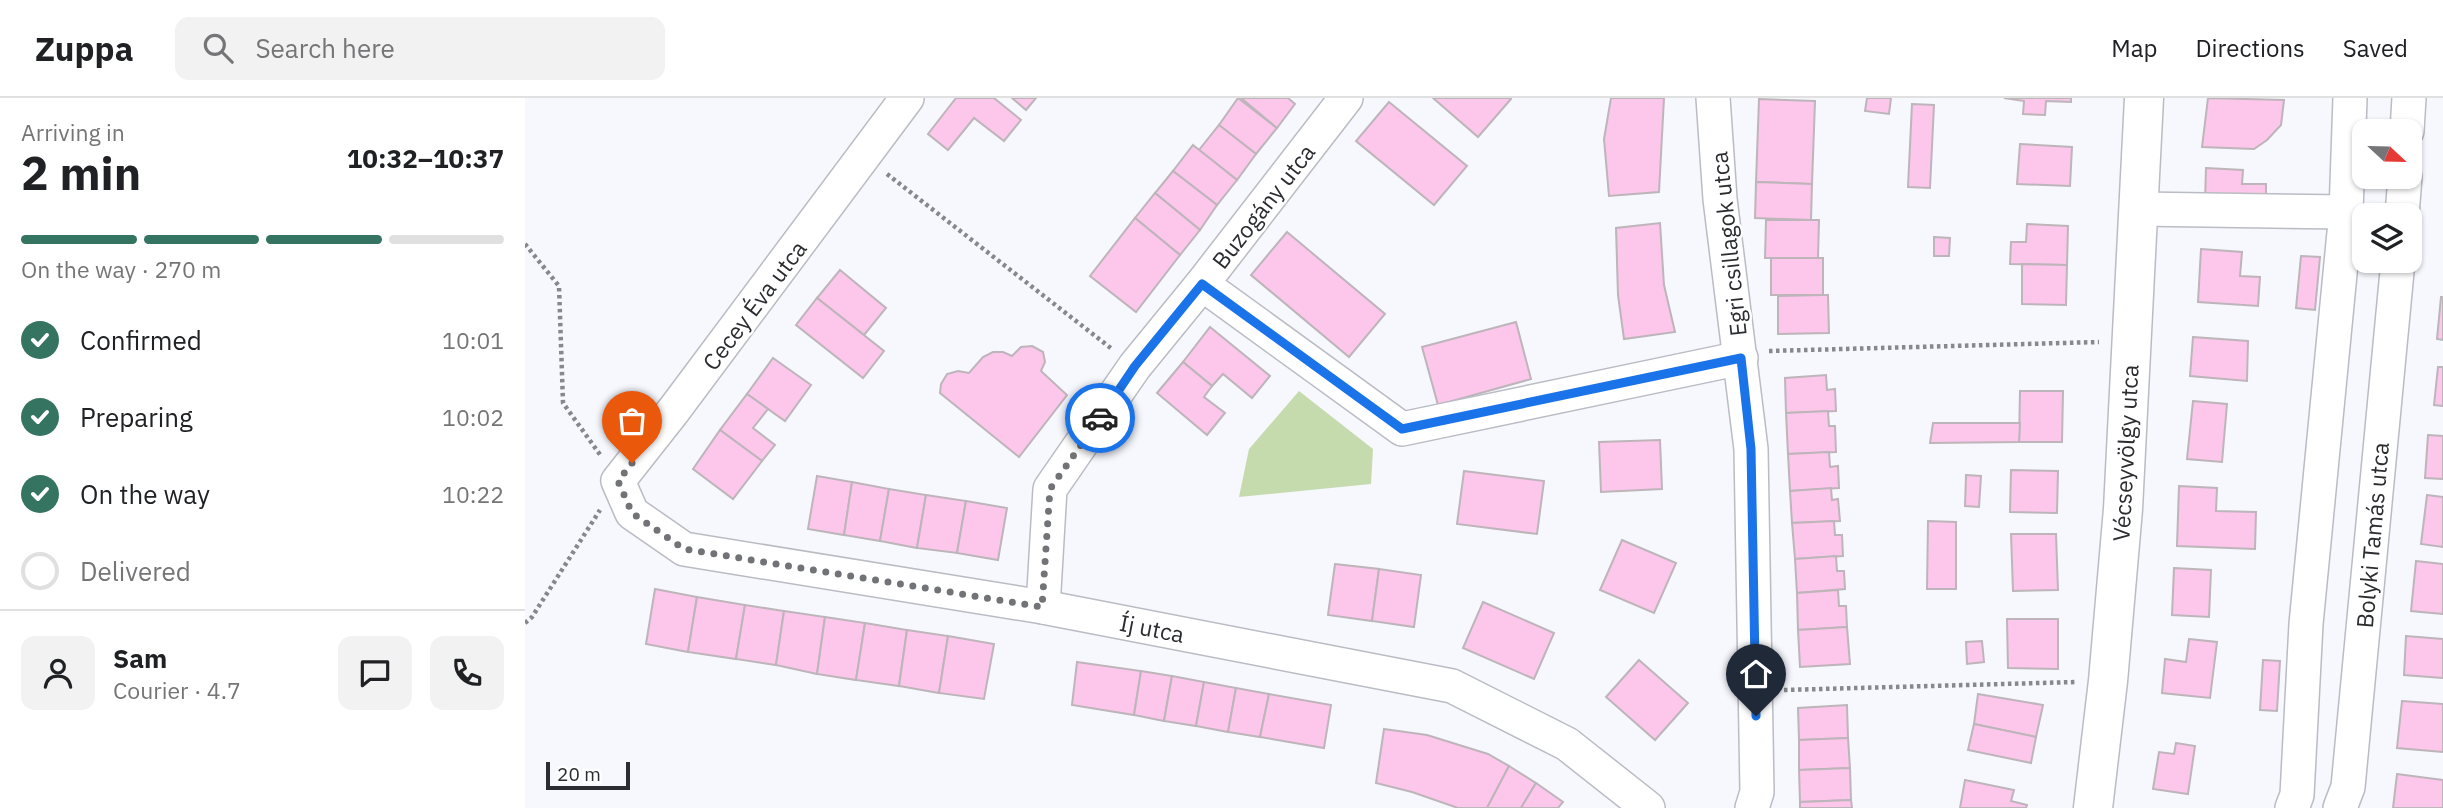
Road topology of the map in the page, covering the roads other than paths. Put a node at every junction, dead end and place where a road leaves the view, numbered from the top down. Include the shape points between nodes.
1 (907, 98) edge
2 (1346, 98) edge
3 (1713, 98) edge
4 (2144, 98) edge
5 (2350, 98) edge
6 (2409, 98) edge
7 (2408, 119) edge
8 (2139, 209) junction
9 (2346, 212) junction
10 (2397, 273) edge
11 (1202, 284) junction
12 (1741, 358) junction
13 (632, 513) joint
14 (1042, 607) junction
15 (1648, 808) edge
16 (1752, 808) edge
17 (2093, 808) edge
18 (2292, 808) edge
19 (2340, 808) edge

1 - 13 street, Cecey Éva utca via 618,481
2 - 11 street, Buzogány utca
3 - 12 street, Egri csillagok utca via 1720,199
4 - 8 main road, Vécseyvölgy utca
5 - 9 street
6 - 7 street
8 - 9 street
8 - 17 main road, Vécseyvölgy utca via 2123,509
9 - 18 street via 2306,624 2297,795
10 - 19 street, Bolyki Tamás utca via 2348,787
11 - 12 street via 1402,429
11 - 14 street, Buzogány utca via 1135,366 1050,489
12 - 16 street, Egri csillagok utca via 1751,449 1757,792
13 - 14 street, Íj utca via 684,549
14 - 15 street, Íj utca via 1451,686 1567,744

